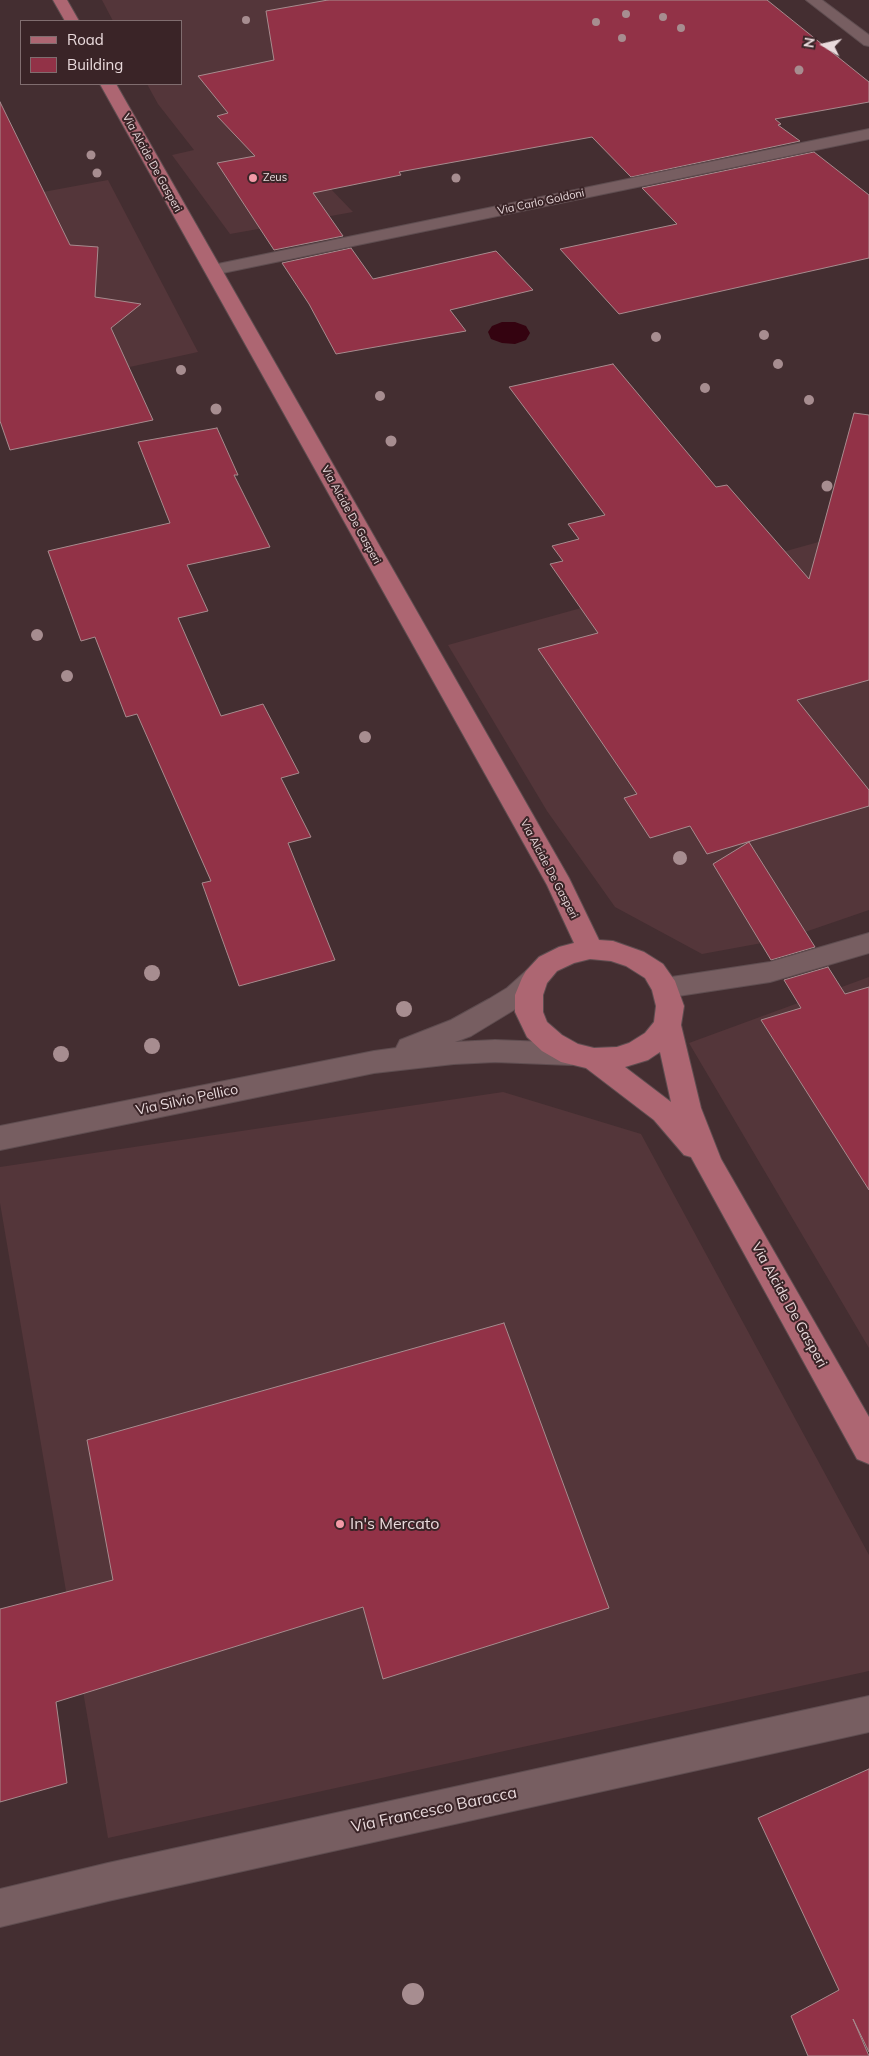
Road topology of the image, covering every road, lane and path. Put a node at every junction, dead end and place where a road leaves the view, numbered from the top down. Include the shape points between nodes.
1 (60, 0) edge
2 (812, 0) edge
3 (71, 20) edge
4 (869, 42) edge
5 (109, 85) edge
6 (869, 134) edge
7 (213, 270) junction
8 (869, 943) edge
9 (590, 949) junction
10 (535, 978) junction
11 (665, 988) junction
12 (667, 1025) junction
13 (583, 1057) junction
14 (374, 1062) junction
15 (0, 1138) edge
16 (708, 1162) junction
17 (869, 1448) edge
18 (869, 1714) edge
19 (0, 1908) edge

1 - 3 main road
2 - 4 street
5 - 7 main road, Via Alcide De Gasperi
6 - 7 street, Via Carlo Goldoni
7 - 9 main road, Via Alcide De Gasperi via 560,885
8 - 11 street via 770,972
9 - 10 main road via 568,954 548,964
9 - 11 main road via 613,951 635,959 654,971
10 - 13 main road via 529,995 529,1012 538,1029 552,1043
10 - 14 street, Via Silvio Pellico via 517,995 480,1018
11 - 12 main road via 670,1006
12 - 13 main road via 654,1041 638,1052 617,1058
12 - 16 main road, Via Alcide De Gasperi via 688,1108
13 - 14 street, Via Silvio Pellico via 495,1051
13 - 16 main road, Via Alcide De Gasperi via 664,1112
14 - 15 street, Via Silvio Pellico
16 - 17 main road, Via Alcide De Gasperi
18 - 19 street, Via Francesco Baracca

